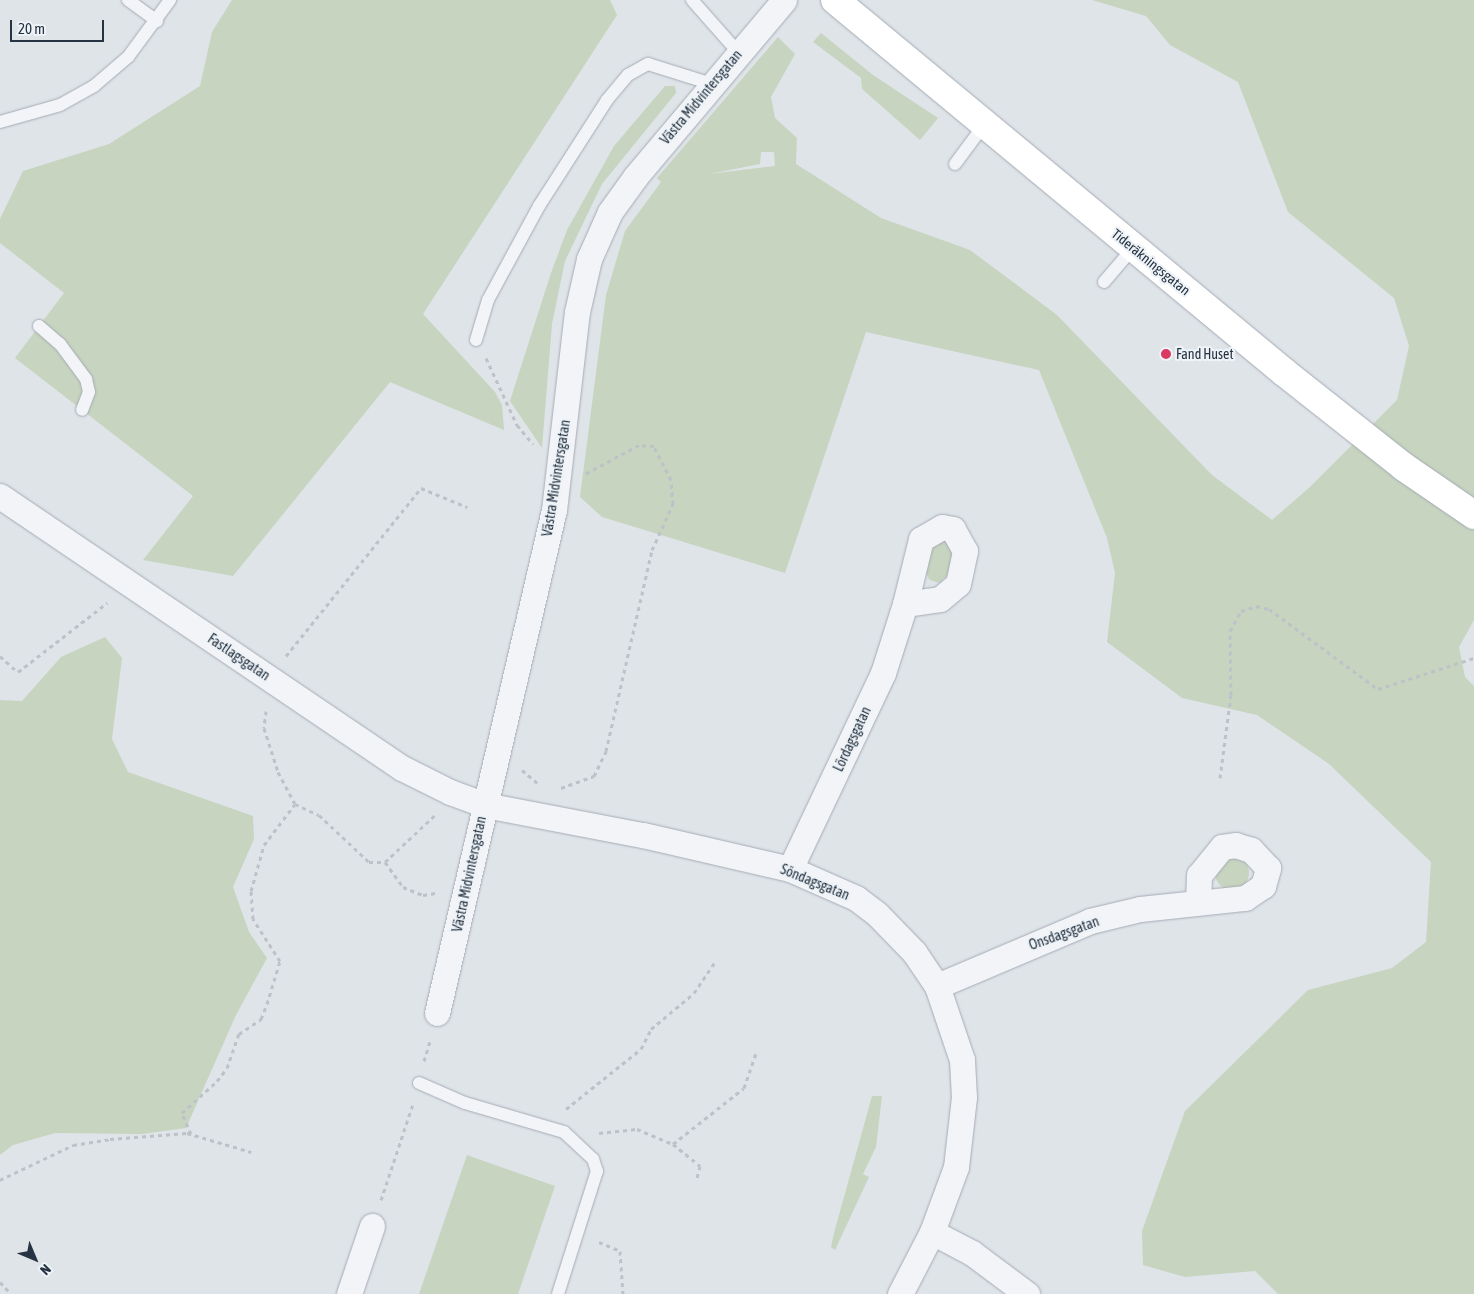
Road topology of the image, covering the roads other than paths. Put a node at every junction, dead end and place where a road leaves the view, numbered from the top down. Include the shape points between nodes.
1 (128, 0) edge
2 (170, 0) edge
3 (692, 0) edge
4 (784, 0) edge
5 (835, 0) edge
6 (157, 21) junction
7 (738, 52) junction
8 (712, 84) junction
9 (0, 122) edge
10 (984, 125) junction
11 (955, 164) dead end
12 (1133, 248) junction
13 (1104, 282) dead end
14 (39, 326) dead end
15 (476, 340) road end
16 (82, 410) dead end
17 (0, 496) edge
18 (1474, 514) edge
19 (905, 604) dead end
20 (485, 805) junction
21 (790, 870) junction
22 (1198, 901) dead end
23 (937, 986) junction
24 (437, 1013) road end
25 (419, 1083) road end
26 (372, 1226) road end
27 (932, 1232) junction
28 (349, 1294) edge
29 (558, 1294) edge
30 (900, 1294) edge
31 (1027, 1294) edge

1 - 6 lane
2 - 6 lane
3 - 7 lane
4 - 7 street, Västra Midvintersgatan
5 - 10 street, Tideräkningsgatan
6 - 9 lane via 128,57 94,86 60,105
7 - 8 street, Västra Midvintersgatan
8 - 15 lane via 648,64 628,75 607,100 539,206 488,300
8 - 20 street, Västra Midvintersgatan via 610,212 589,259 577,312 558,474
10 - 11 lane
10 - 12 street, Tideräkningsgatan
12 - 13 lane
12 - 18 street, Tideräkningsgatan via 1404,467
14 - 16 lane via 60,344 86,379 89,392
17 - 20 street, Fastlagsgatan via 130,583 283,673 402,768
19 - 21 street, Lördagsgatan via 883,673
20 - 21 street, Söndagsgatan via 643,835
20 - 24 street, Västra Midvintersgatan
21 - 23 street, Söndagsgatan via 856,898 877,914 914,952
22 - 23 street, Onsdagsgatan via 1090,921
23 - 27 street, Söndagsgatan via 962,1060 964,1097 956,1167
25 - 29 lane via 573,1136 593,1159 597,1171
26 - 28 street
27 - 30 street, Söndagsgatan
27 - 31 street via 972,1253

